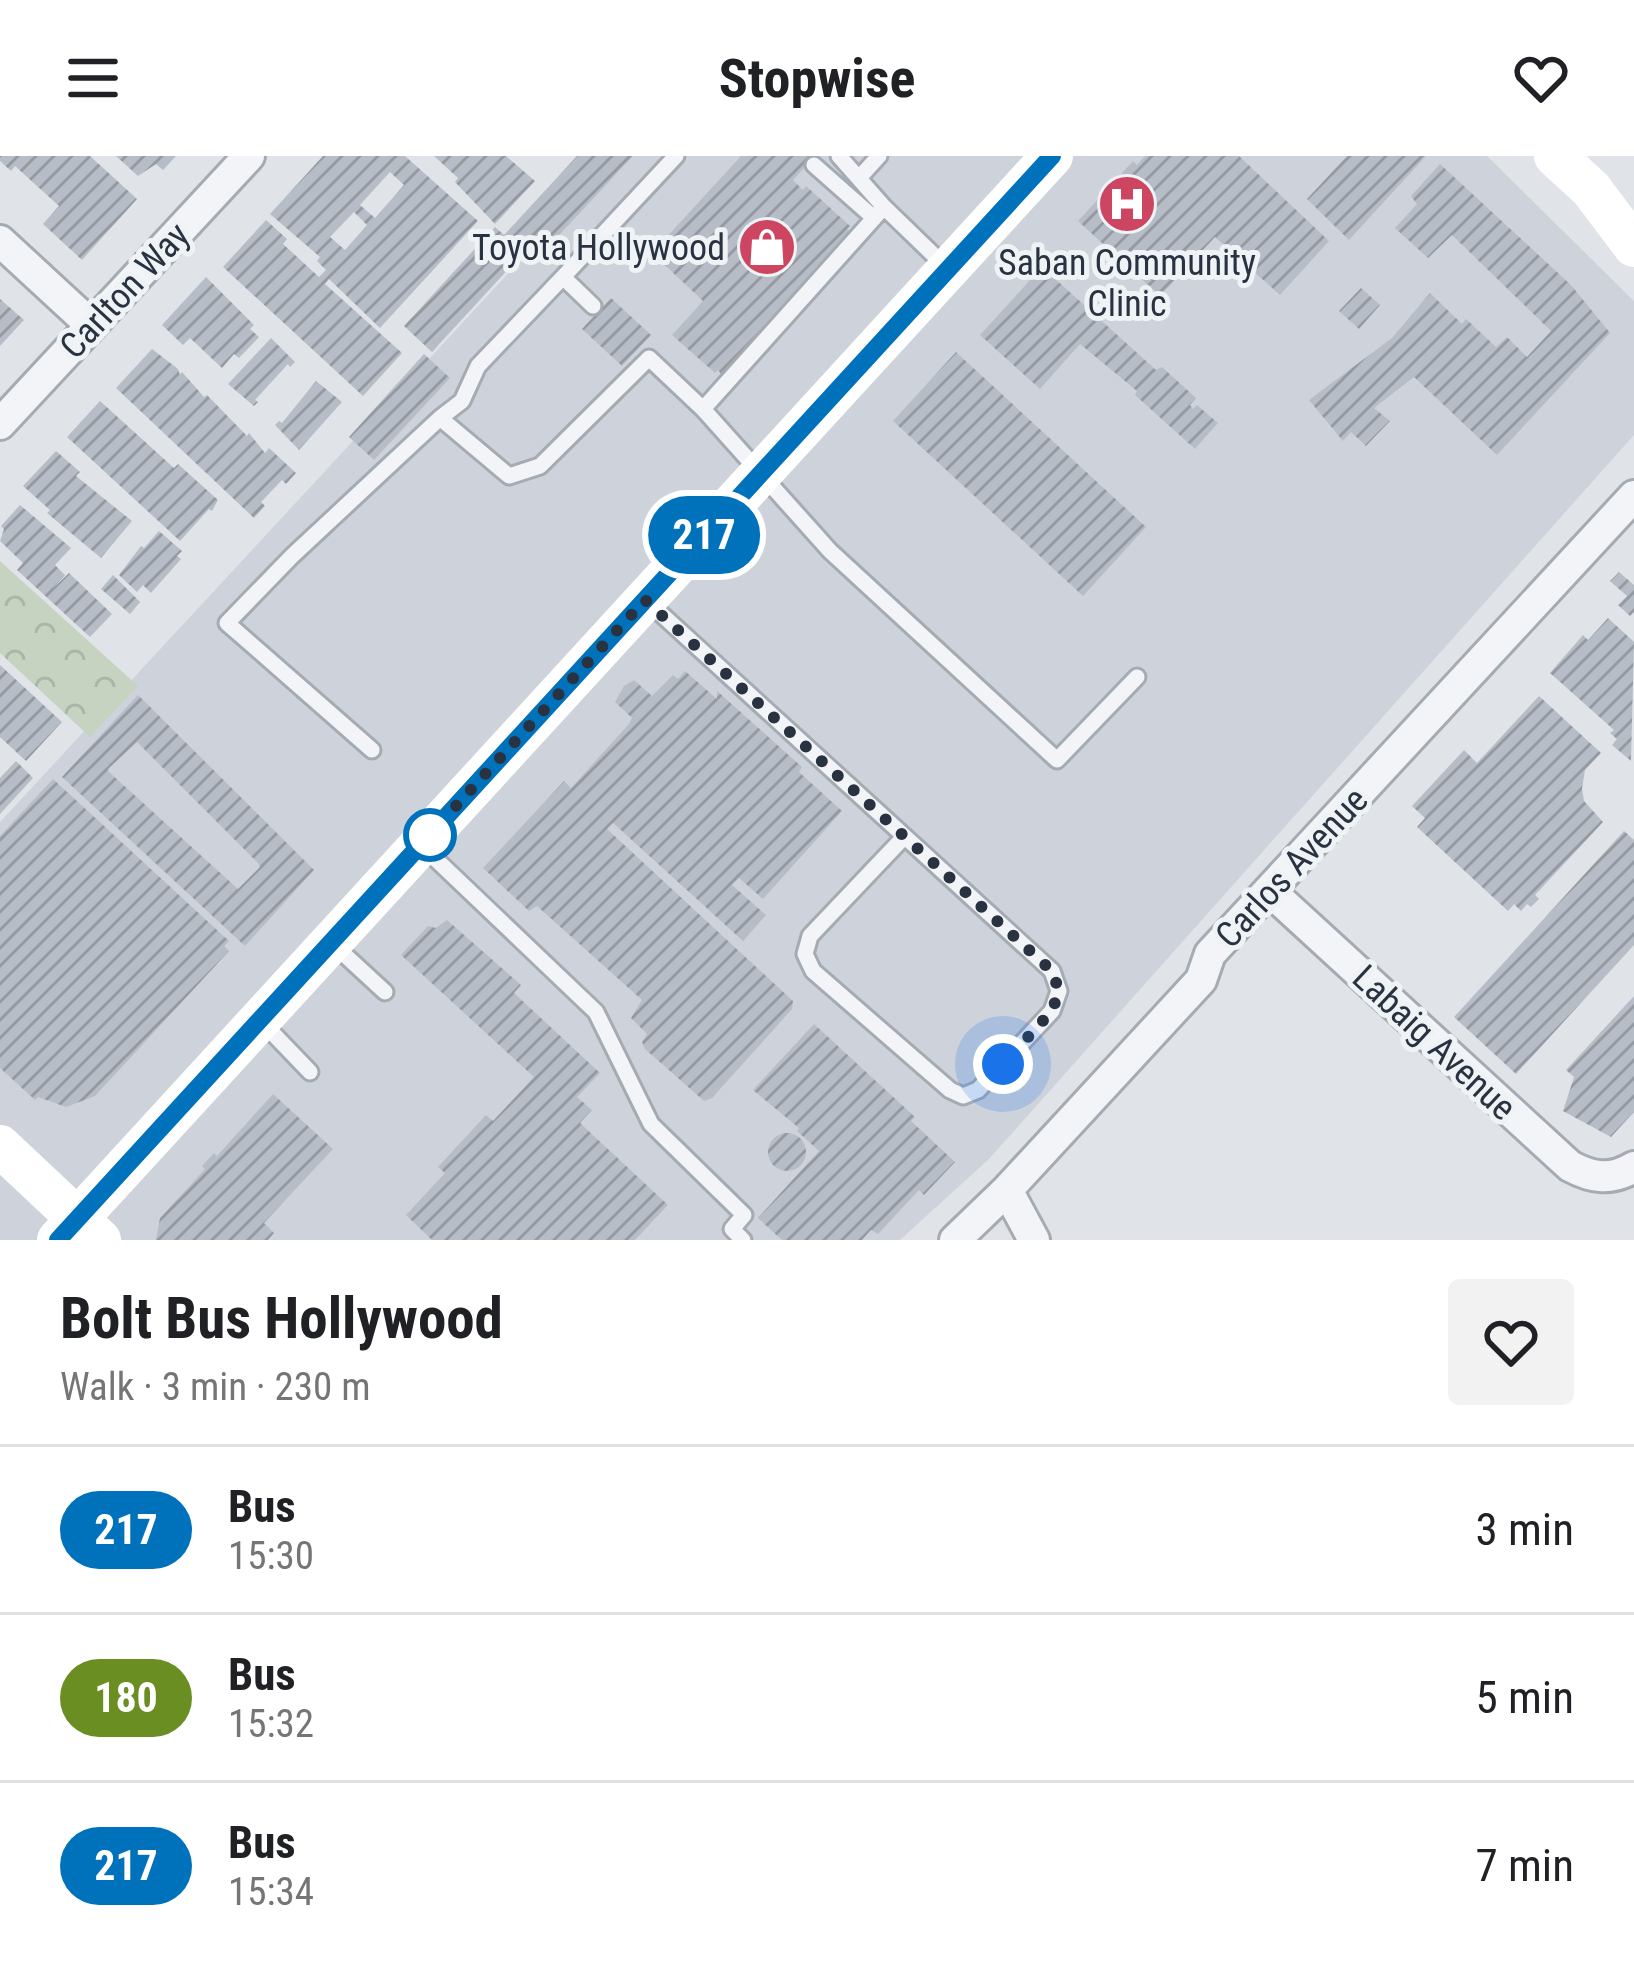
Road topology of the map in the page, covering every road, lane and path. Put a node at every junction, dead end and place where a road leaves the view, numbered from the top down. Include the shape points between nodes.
1 (249, 156) edge
2 (676, 156) edge
3 (839, 156) edge
4 (879, 156) edge
5 (1052, 156) edge
6 (1555, 156) edge
7 (814, 165) dead end
8 (859, 178) junction
9 (1591, 189) junction
10 (1634, 209) edge
11 (879, 213) junction
12 (0, 241) edge
13 (1634, 246) edge
14 (948, 269) junction
15 (563, 277) junction
16 (593, 306) dead end
17 (91, 325) junction
18 (703, 409) junction
19 (440, 418) junction
20 (0, 424) edge
21 (761, 472) junction
22 (1634, 496) edge
23 (645, 600) junction
24 (1137, 676) dead end
25 (372, 750) dead end
26 (904, 838) junction
27 (421, 844) junction
28 (1270, 891) junction
29 (332, 942) junction
30 (385, 992) dead end
31 (260, 1020) junction
32 (310, 1072) dead end
33 (0, 1146) edge
34 (1621, 1172) edge
35 (1007, 1190) junction
36 (79, 1233) edge
37 (743, 1240) edge
38 (955, 1240) edge
39 (1034, 1240) edge

1 - 17 street, Carlton Way
2 - 15 lane
3 - 8 lane
4 - 8 lane
5 - 14 main road
6 - 9 main road
7 - 11 lane
8 - 11 lane
9 - 10 main road
9 - 13 main road
11 - 14 lane
11 - 18 lane
12 - 17 street
14 - 21 main road
15 - 16 lane
15 - 19 lane
17 - 20 street, Carlton Way
18 - 19 lane via 649,358 540,466 508,476
18 - 21 lane
19 - 25 lane via 227,623
21 - 23 main road
21 - 24 lane via 830,551 1058,760
22 - 28 street, Carlos Avenue
23 - 26 lane
23 - 27 main road
26 - 26 lane via 810,936 806,954 813,971 963,1096 978,1090 1052,1011 1059,991 1052,971
27 - 29 main road
27 - 37 lane via 596,1012 651,1124 744,1215 732,1228
28 - 34 street, Labaig Avenue via 1570,1166 1588,1176
28 - 35 street, Carlos Avenue via 1210,954 1201,980
29 - 30 lane
29 - 31 main road
31 - 32 lane
31 - 36 main road
33 - 36 main road
35 - 38 street, Carlos Avenue
35 - 39 street

